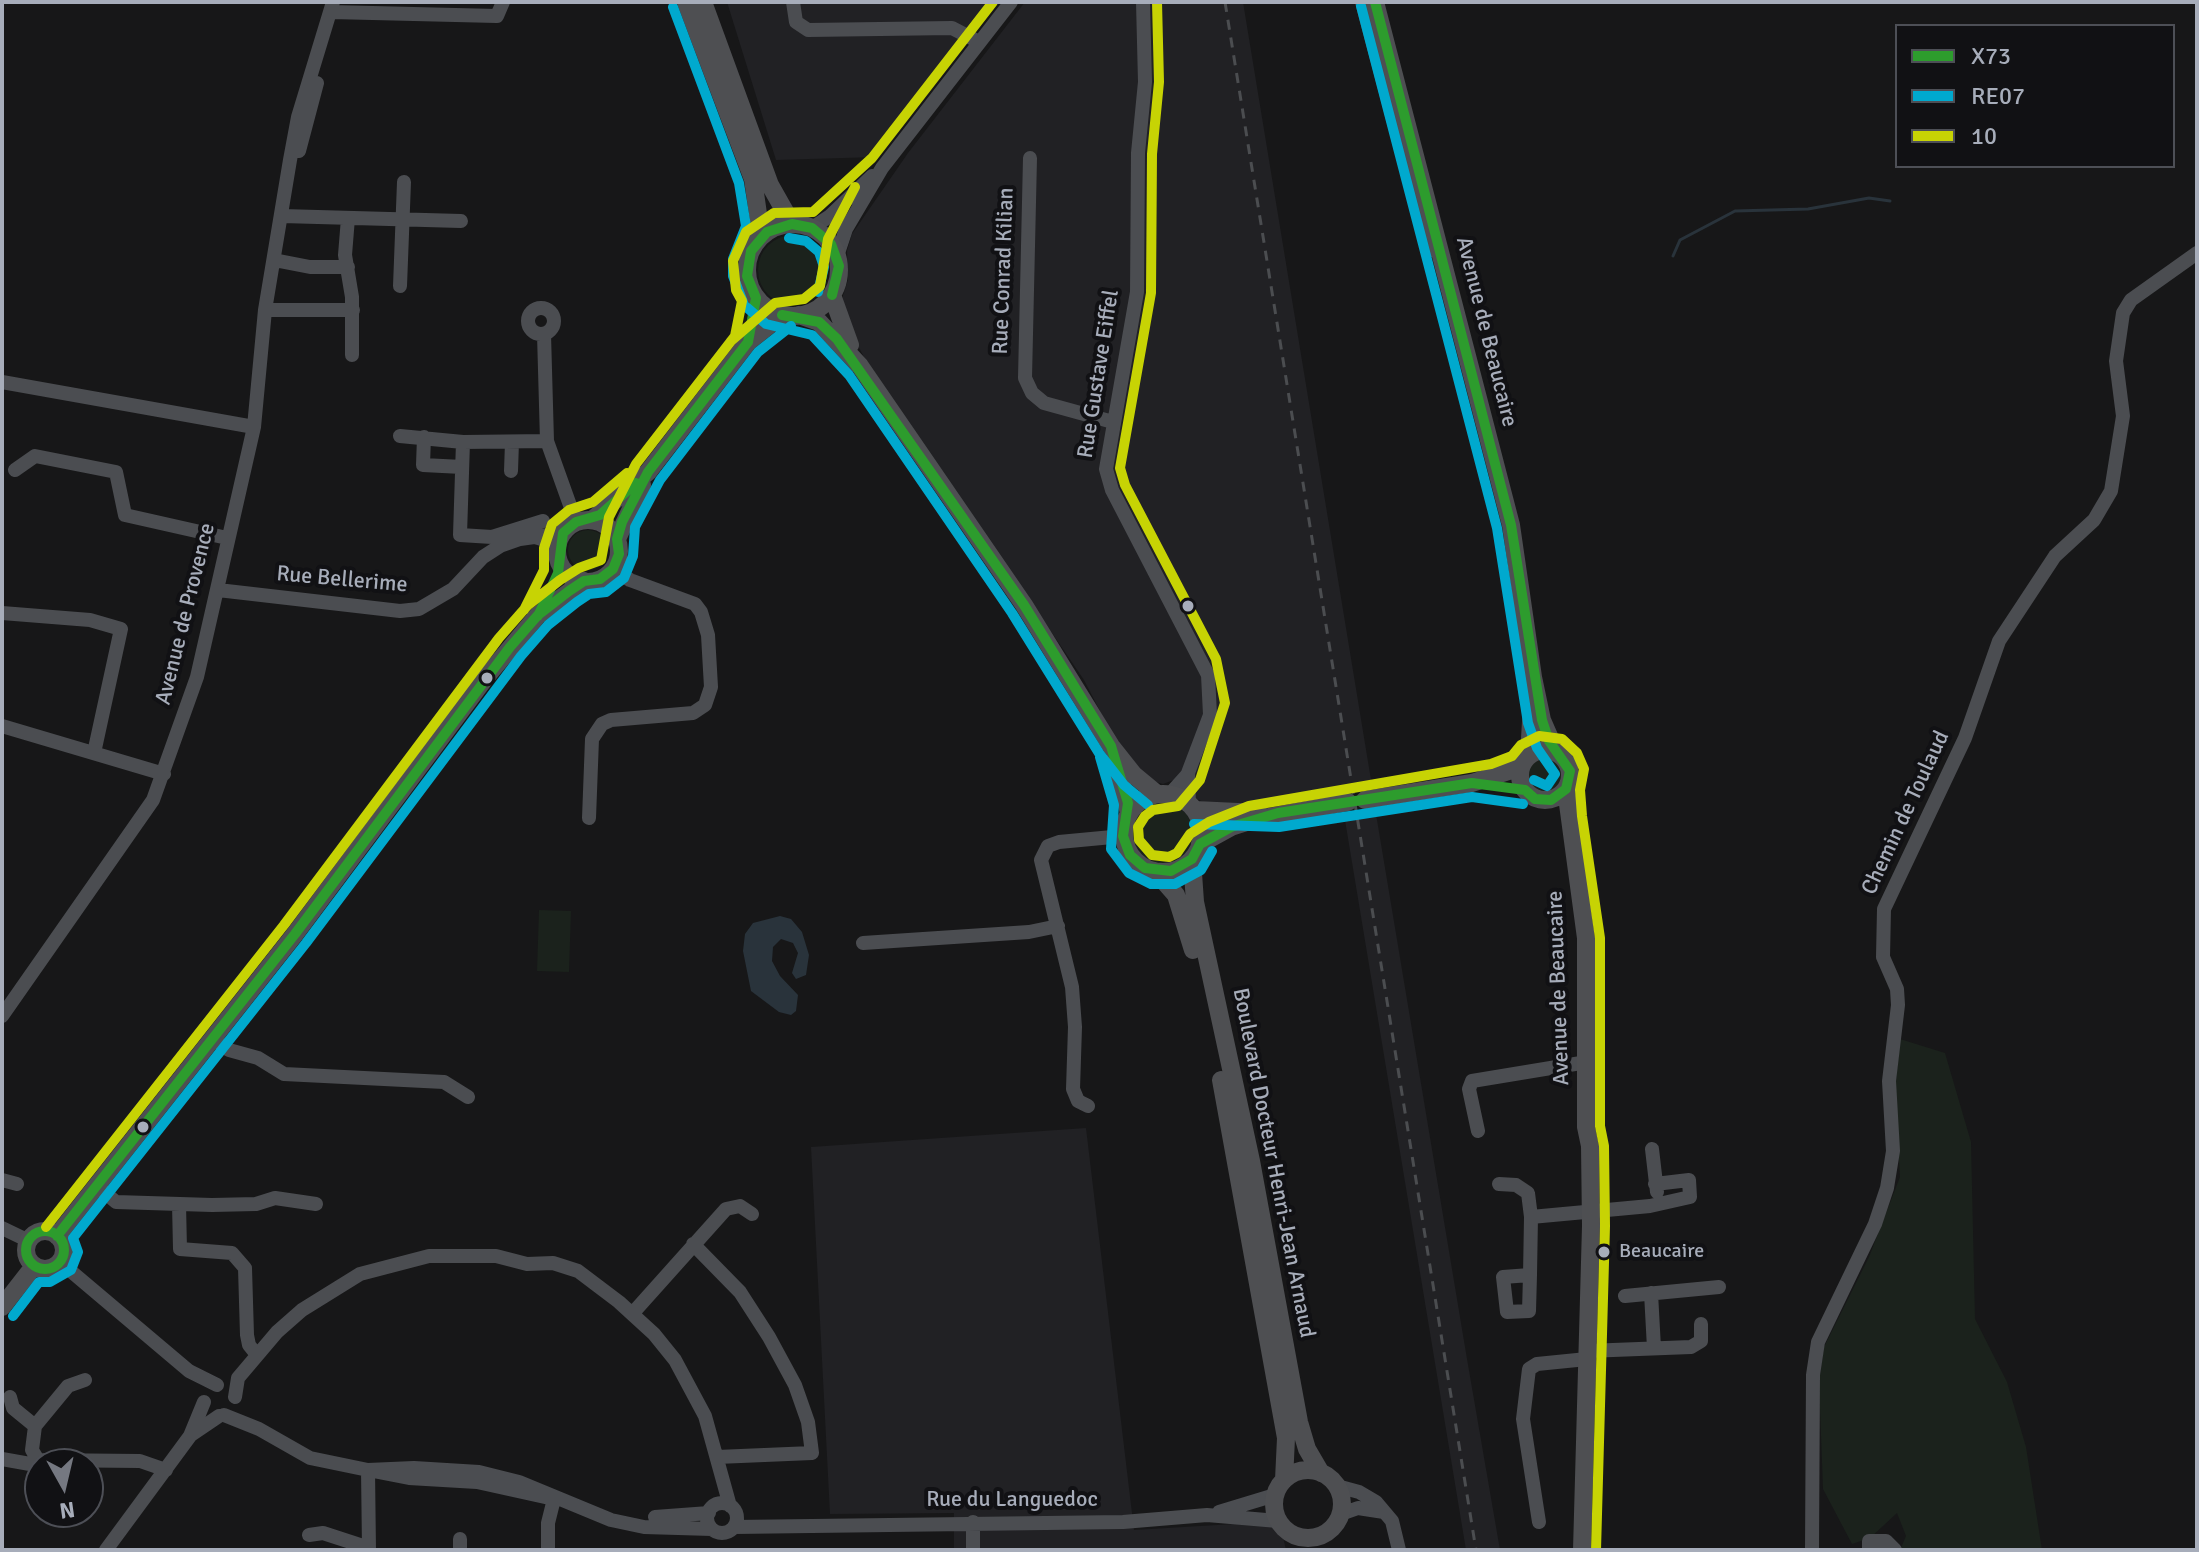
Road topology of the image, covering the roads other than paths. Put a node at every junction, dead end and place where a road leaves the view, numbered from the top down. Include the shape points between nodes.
1 (503, 2) edge
2 (686, 2) edge
3 (703, 2) edge
4 (793, 2) edge
5 (1011, 2) edge
6 (1143, 2) edge
7 (1362, 2) edge
8 (1375, 2) edge
9 (332, 7) edge
10 (979, 42) junction
11 (1030, 158) dead end
12 (886, 162) junction
13 (404, 182) dead end
14 (282, 216) junction
15 (348, 218) junction
16 (403, 220) junction
17 (461, 221) dead end
18 (792, 224) junction
19 (812, 228) junction
20 (757, 241) junction
21 (1428, 251) dead end
22 (2197, 253) edge
23 (837, 256) junction
24 (274, 260) junction
25 (348, 267) junction
26 (400, 286) dead end
27 (832, 295) junction
28 (756, 298) junction
29 (265, 310) junction
30 (353, 310) junction
31 (791, 315) junction
32 (544, 334) dead end
33 (748, 342) junction
34 (352, 355) dead end
35 (860, 366) junction
36 (2, 382) edge
37 (1113, 422) junction
38 (254, 427) junction
39 (400, 436) dead end
40 (424, 437) junction
41 (547, 441) junction
42 (463, 442) junction
43 (512, 442) junction
44 (462, 467) junction
45 (15, 470) dead end
46 (511, 471) dead end
47 (648, 472) junction
48 (543, 521) dead end
49 (577, 525) junction
50 (535, 537) junction
51 (227, 538) junction
52 (617, 539) junction
53 (559, 557) junction
54 (613, 569) junction
55 (584, 581) junction
56 (218, 590) junction
57 (2, 613) edge
58 (538, 615) junction
59 (1533, 677) junction
60 (2, 726) edge
61 (1111, 746) junction
62 (1556, 752) junction
63 (94, 753) junction
64 (1525, 761) junction
65 (1188, 773) junction
66 (164, 774) junction
67 (1472, 783) junction
68 (1566, 789) junction
69 (1525, 790) junction
70 (1163, 794) junction
71 (1542, 800) junction
72 (1192, 807) junction
73 (1129, 813) junction
74 (1278, 813) junction
75 (589, 818) dead end
76 (1123, 836) junction
77 (1573, 848) junction
78 (1196, 851) junction
79 (1155, 871) junction
80 (1058, 926) junction
81 (863, 943) dead end
82 (2, 1016) edge
83 (213, 1039) junction
84 (1587, 1062) junction
85 (468, 1097) dead end
86 (1088, 1106) dead end
87 (1478, 1131) dead end
88 (1652, 1149) dead end
89 (2, 1180) edge
90 (17, 1184) dead end
91 (1499, 1184) dead end
92 (1655, 1184) junction
93 (97, 1186) junction
94 (1658, 1202) junction
95 (179, 1204) junction
96 (316, 1204) dead end
97 (1585, 1211) junction
98 (752, 1214) dead end
99 (1531, 1217) junction
100 (2, 1228) edge
101 (57, 1236) junction
102 (29, 1241) junction
103 (693, 1244) junction
104 (60, 1262) junction
105 (34, 1266) junction
106 (1530, 1275) dead end
107 (1719, 1287) dead end
108 (1651, 1293) junction
109 (1625, 1296) dead end
110 (2, 1307) edge
111 (632, 1314) junction
112 (1701, 1324) dead end
113 (1654, 1348) junction
114 (257, 1355) junction
115 (1587, 1355) junction
116 (189, 1371) junction
117 (238, 1378) junction
118 (85, 1380) dead end
119 (219, 1385) junction
120 (10, 1397) dead end
121 (204, 1399) junction
122 (235, 1400) junction
123 (222, 1415) junction
124 (35, 1426) junction
125 (259, 1429) junction
126 (190, 1436) junction
127 (32, 1448) edge
128 (2, 1459) edge
129 (104, 1461) edge
130 (24, 1463) edge
131 (718, 1463) junction
132 (166, 1470) junction
133 (368, 1470) junction
134 (1321, 1473) junction
135 (1337, 1486) junction
136 (1279, 1488) junction
137 (554, 1499) junction
138 (723, 1508) junction
139 (590, 1512) junction
140 (1384, 1512) junction
141 (1341, 1514) junction
142 (1207, 1515) junction
143 (1278, 1521) junction
144 (973, 1522) junction
145 (1539, 1522) dead end
146 (818, 1524) junction
147 (723, 1530) junction
148 (309, 1535) dead end
149 (1327, 1541) edge
150 (1302, 1544) edge
151 (369, 1549) edge
152 (106, 1550) edge
153 (548, 1550) edge
154 (722, 1550) edge
155 (973, 1550) edge
156 (1399, 1550) edge
157 (1582, 1550) edge
158 (1812, 1550) edge
159 (1869, 1550) edge
160 (1895, 1550) edge

1 - 9 street via 497,16
2 - 20 main road via 753,179
3 - 18 main road via 770,185
4 - 10 street via 796,22 803,29 952,28
5 - 10 street
6 - 37 street, Rue Gustave Eiffel via 1137,292
7 - 21 street, Avenue de Beaucaire
8 - 59 main road, Avenue de Beaucaire via 1511,525
9 - 14 street, Avenue de Provence via 298,117
10 - 12 street
11 - 37 street, Rue Conrad Kilian via 1025,378 1044,403
12 - 19 street
12 - 23 street via 846,229
13 - 16 street
14 - 15 street
14 - 24 street, Avenue de Provence
15 - 16 street
15 - 25 street
16 - 17 street
16 - 26 street
18 - 19 main road
18 - 20 main road
19 - 23 main road
20 - 28 main road via 747,263
22 - 158 street, Chemin de Toulaud via 2131,300 2123,313 2116,361 2123,416 2111,491 2094,520 2055,556 1999,641 1960,751 1884,909 1883,957 1898,1005 1889,1081 1893,1151 1875,1224 1818,1342 1813,1375
23 - 27 main road via 839,276
24 - 25 street
24 - 29 street, Avenue de Provence
25 - 30 street
27 - 31 main road via 818,309
27 - 35 main road
28 - 31 main road
28 - 33 main road
29 - 30 street
29 - 38 street, Avenue de Provence
30 - 34 street
31 - 33 main road
31 - 35 main road via 819,322
32 - 41 street
33 - 47 main road
35 - 61 main road via 1024,605
36 - 38 street
37 - 65 street, Rue Gustave Eiffel via 1108,480 1210,687 1210,715
38 - 51 street, Avenue de Provence
39 - 40 street
40 - 42 street
40 - 44 street via 423,465
41 - 43 street
41 - 49 street
42 - 43 street
42 - 44 street
43 - 46 street
44 - 48 street via 460,535 492,537
45 - 51 street via 35,456 116,472 125,515
47 - 49 main road
47 - 52 main road
49 - 50 street, Rue Bellerime
49 - 52 main road via 607,526
49 - 53 main road
50 - 53 street via 545,540
50 - 56 street, Rue Bellerime via 500,546 453,589 419,609
51 - 56 street, Avenue de Provence
52 - 54 main road
53 - 55 main road via 570,575
53 - 58 main road
54 - 55 main road via 600,579
54 - 75 street via 695,604 708,635 711,687 705,705 693,713 602,724 592,739
55 - 58 main road
56 - 66 street, Avenue de Provence via 197,677
57 - 63 street via 90,620 121,629
58 - 83 main road via 479,685
59 - 62 main road, Avenue de Beaucaire via 1542,720
59 - 64 main road, Avenue de Beaucaire
60 - 63 street
61 - 70 main road via 1134,775
61 - 73 main road
62 - 64 main road via 1542,750
62 - 68 main road via 1570,771
63 - 66 street
64 - 67 main road
64 - 69 main road via 1520,779
65 - 70 street, Rue Gustave Eiffel
65 - 72 street, Rue Gustave Eiffel
66 - 82 street, Avenue de Provence via 153,800
67 - 69 main road
67 - 74 main road
68 - 71 main road
68 - 77 main road, Avenue de Beaucaire
69 - 71 main road
70 - 72 main road
70 - 73 main road via 1140,800
71 - 77 main road, Avenue de Beaucaire
72 - 74 main road
72 - 78 main road via 1201,826
73 - 76 main road
74 - 78 main road via 1231,827
76 - 79 main road via 1130,855
76 - 80 street via 1067,840 1043,852 1041,867
77 - 84 main road, Avenue de Beaucaire via 1586,938
78 - 79 main road via 1179,868
78 - 134 main road, Boulevard Docteur Henri-Jean Arnaud via 1195,902 1251,1161 1299,1422
79 - 136 main road, Boulevard Docteur Henri-Jean Arnaud via 1183,909 1230,1121 1286,1438
80 - 81 street
80 - 86 street via 1075,1011 1073,1089 1078,1101
83 - 85 street via 258,1058 276,1072 444,1082
83 - 93 main road
84 - 87 street via 1475,1079 1469,1089
84 - 97 main road, Avenue de Beaucaire via 1586,1127 1580,1146
88 - 92 street
89 - 90 street
91 - 99 street via 1516,1185 1528,1193
92 - 94 street
92 - 94 street via 1689,1180 1690,1197
93 - 95 street via 116,1202
93 - 101 main road
94 - 97 street
95 - 96 street via 256,1204 275,1198
95 - 114 street via 180,1249 232,1253 245,1268 247,1335
97 - 99 street
97 - 115 main road, Avenue de Beaucaire via 1581,1280
98 - 103 street via 740,1206 726,1209
99 - 106 street
100 - 102 street
101 - 102 main road via 38,1233
101 - 104 main road via 63,1245
102 - 105 main road via 27,1257
103 - 111 street
103 - 131 street via 740,1292 769,1337 795,1385 812,1453
104 - 105 main road via 45,1269
104 - 116 street
105 - 110 main road
107 - 108 street
108 - 109 street
108 - 113 street
111 - 114 street via 578,1271 553,1263 429,1256 360,1274 331,1290 302,1310
111 - 131 street via 661,1342 694,1390
112 - 113 street via 1701,1341 1691,1347
113 - 115 street
114 - 117 street
115 - 145 street via 1529,1369 1523,1419
115 - 157 main road, Avenue de Beaucaire
116 - 119 street
116 - 121 street
117 - 119 street
117 - 122 street
118 - 124 street via 68,1386
119 - 121 street
119 - 122 street via 230,1389
120 - 124 street via 13,1408
121 - 123 street via 210,1413
121 - 126 street
122 - 123 street
122 - 125 street, Rue du Languedoc
123 - 125 street, Rue du Languedoc
123 - 126 street
124 - 127 street
125 - 133 street, Rue du Languedoc via 310,1458
126 - 132 street
128 - 130 street
129 - 132 street via 140,1461
131 - 138 street
132 - 152 street
133 - 137 street, Rue du Languedoc via 479,1472 519,1482
133 - 151 street
134 - 135 main road
134 - 136 main road via 1301,1471
135 - 140 street via 1369,1496
135 - 141 main road
136 - 142 street, Rue du Languedoc
136 - 143 main road
137 - 139 street, Rue du Languedoc
137 - 153 street
138 - 139 street, Rue du Languedoc via 644,1517
138 - 146 street, Rue du Languedoc
138 - 147 street
138 - 147 street
139 - 147 street, Rue du Languedoc via 632,1525
140 - 141 street via 1358,1508
140 - 156 street
141 - 149 main road
142 - 143 street, Rue du Languedoc
142 - 144 street, Rue du Languedoc via 1123,1522
143 - 150 main road
144 - 146 street, Rue du Languedoc
144 - 155 street
146 - 147 street, Rue du Languedoc
147 - 154 street
148 - 151 street via 323,1533
149 - 150 main road
159 - 160 street via 1869,1541 1886,1541

